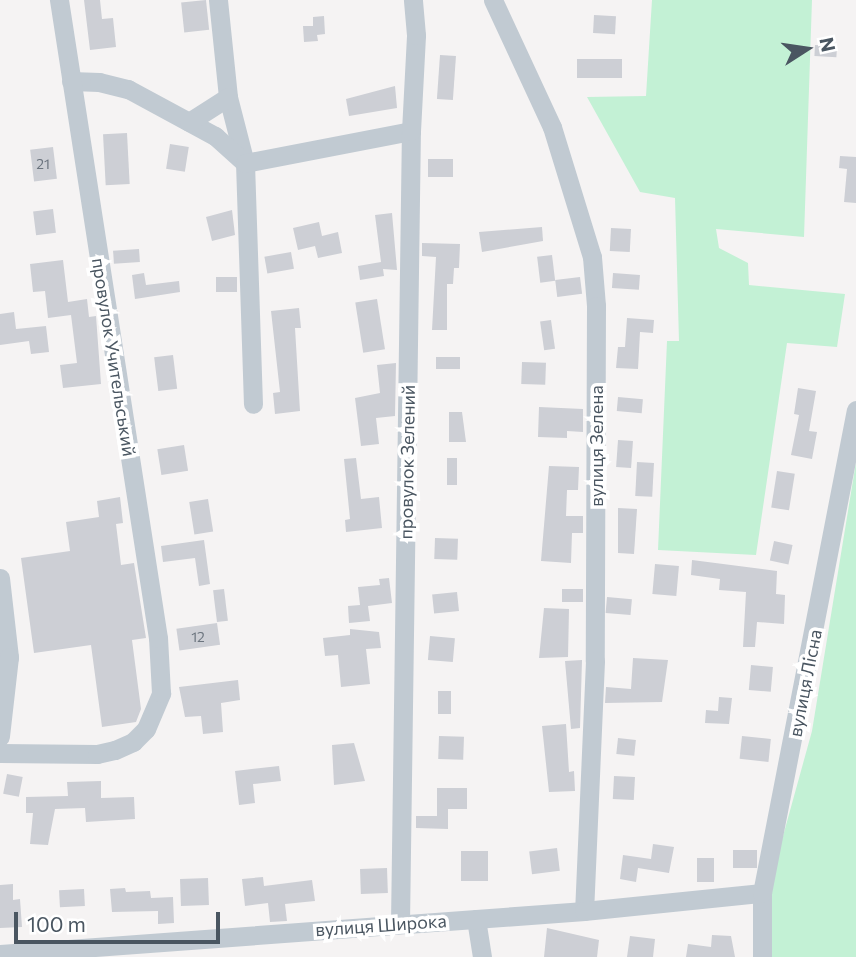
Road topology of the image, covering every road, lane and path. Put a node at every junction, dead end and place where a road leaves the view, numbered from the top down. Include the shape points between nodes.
1 (59, 0) edge
2 (218, 0) edge
3 (413, 0) edge
4 (493, 0) edge
5 (71, 81) junction
6 (228, 97) junction
7 (189, 122) junction
8 (411, 131) junction
9 (245, 163) junction
10 (253, 404) dead end
11 (856, 410) edge
12 (0, 578) edge
13 (0, 736) edge
14 (0, 753) edge
15 (762, 892) junction
16 (584, 911) junction
17 (476, 919) junction
18 (400, 923) junction
19 (0, 954) edge
20 (482, 957) edge
21 (762, 957) edge

1 - 5 street, провулок Учительський
2 - 6 street
3 - 8 street, провулок Зелений via 416,35
4 - 16 street, вулиця Зелена via 552,127 592,257 596,306 595,647
5 - 7 street via 128,89
5 - 14 street, провулок Учительський via 158,638 161,693 155,714 134,742 115,750 97,754
6 - 7 street
6 - 9 street
7 - 9 street via 215,136
8 - 9 street
8 - 18 street, провулок Зелений
9 - 10 street
11 - 15 street, вулиця Лісна
12 - 13 street via 9,657
15 - 16 street, вулиця Широка
15 - 21 street, вулиця Лісна
16 - 17 street, вулиця Широка
17 - 18 street, вулиця Широка
17 - 20 street
18 - 19 street, вулиця Широка

